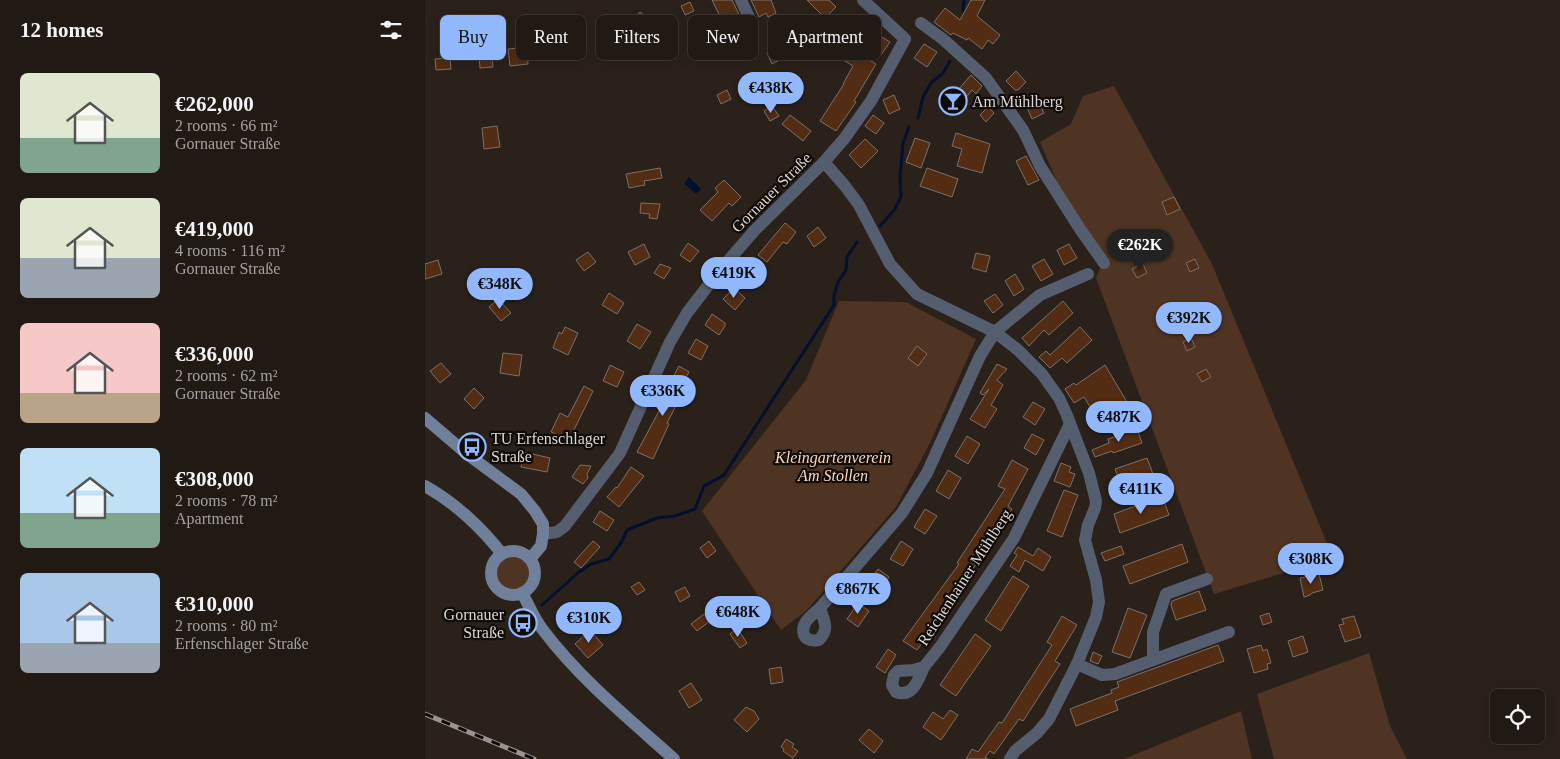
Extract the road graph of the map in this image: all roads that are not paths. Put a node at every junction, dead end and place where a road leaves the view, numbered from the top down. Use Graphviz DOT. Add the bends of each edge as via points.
graph roads {
  1 [pos="741,0"];
  2 [pos="863,0"];
  3 [pos="748,15"];
  4 [pos="921,24"];
  5 [pos="824,162"];
  6 [pos="1104,263"];
  7 [pos="1088,274"];
  8 [pos="995,332"];
  9 [pos="425,418"];
  10 [pos="1070,424"];
  11 [pos="425,486"];
  12 [pos="543,534"];
  13 [pos="502,554"];
  14 [pos="530,559"];
  15 [pos="1207,579"];
  16 [pos="522,593"];
  17 [pos="820,608"];
  18 [pos="1229,632"];
  19 [pos="1153,659"];
  20 [pos="1077,664"];
  21 [pos="924,667"];
  22 [pos="674,759"];
  23 [pos="1010,759"];
  1 -- 3 [label="street"];
  2 -- 5 [label="street, Gornauer Straße" via="905,39 871,101"];
  4 -- 6 [label="street" via="986,78 1023,130 1041,166"];
  5 -- 8 [label="street" via="859,205 890,264 917,294"];
  5 -- 12 [label="street, Gornauer Straße" via="755,230 710,282 673,337 620,453 565,526 557,532"];
  7 -- 8 [label="street" via="1040,295"];
  8 -- 10 [label="street" via="1042,374 1059,398"];
  8 -- 17 [label="street" via="980,356 927,473 902,513"];
  9 -- 12 [label="main road" via="521,494 543,524"];
  10 -- 20 [label="street" via="1096,500 1085,540 1099,602"];
  10 -- 21 [label="street, Reichenhainer Mühlberg" via="1014,538"];
  11 -- 13 [label="main road" via="489,537"];
  12 -- 14 [label="main road" via="541,546"];
  13 -- 14 [label="main road" via="516,551"];
  13 -- 16 [label="main road" via="491,569 493,584 509,595"];
  14 -- 16 [label="main road" via="535,569 534,580"];
  15 -- 19 [label="street" via="1166,594 1153,632"];
  16 -- 22 [label="main road" via="541,629 572,664"];
  18 -- 19 [label="street"];
  19 -- 20 [label="street" via="1115,674 1102,675"];
  20 -- 23 [label="street" via="1049,719"];
}
